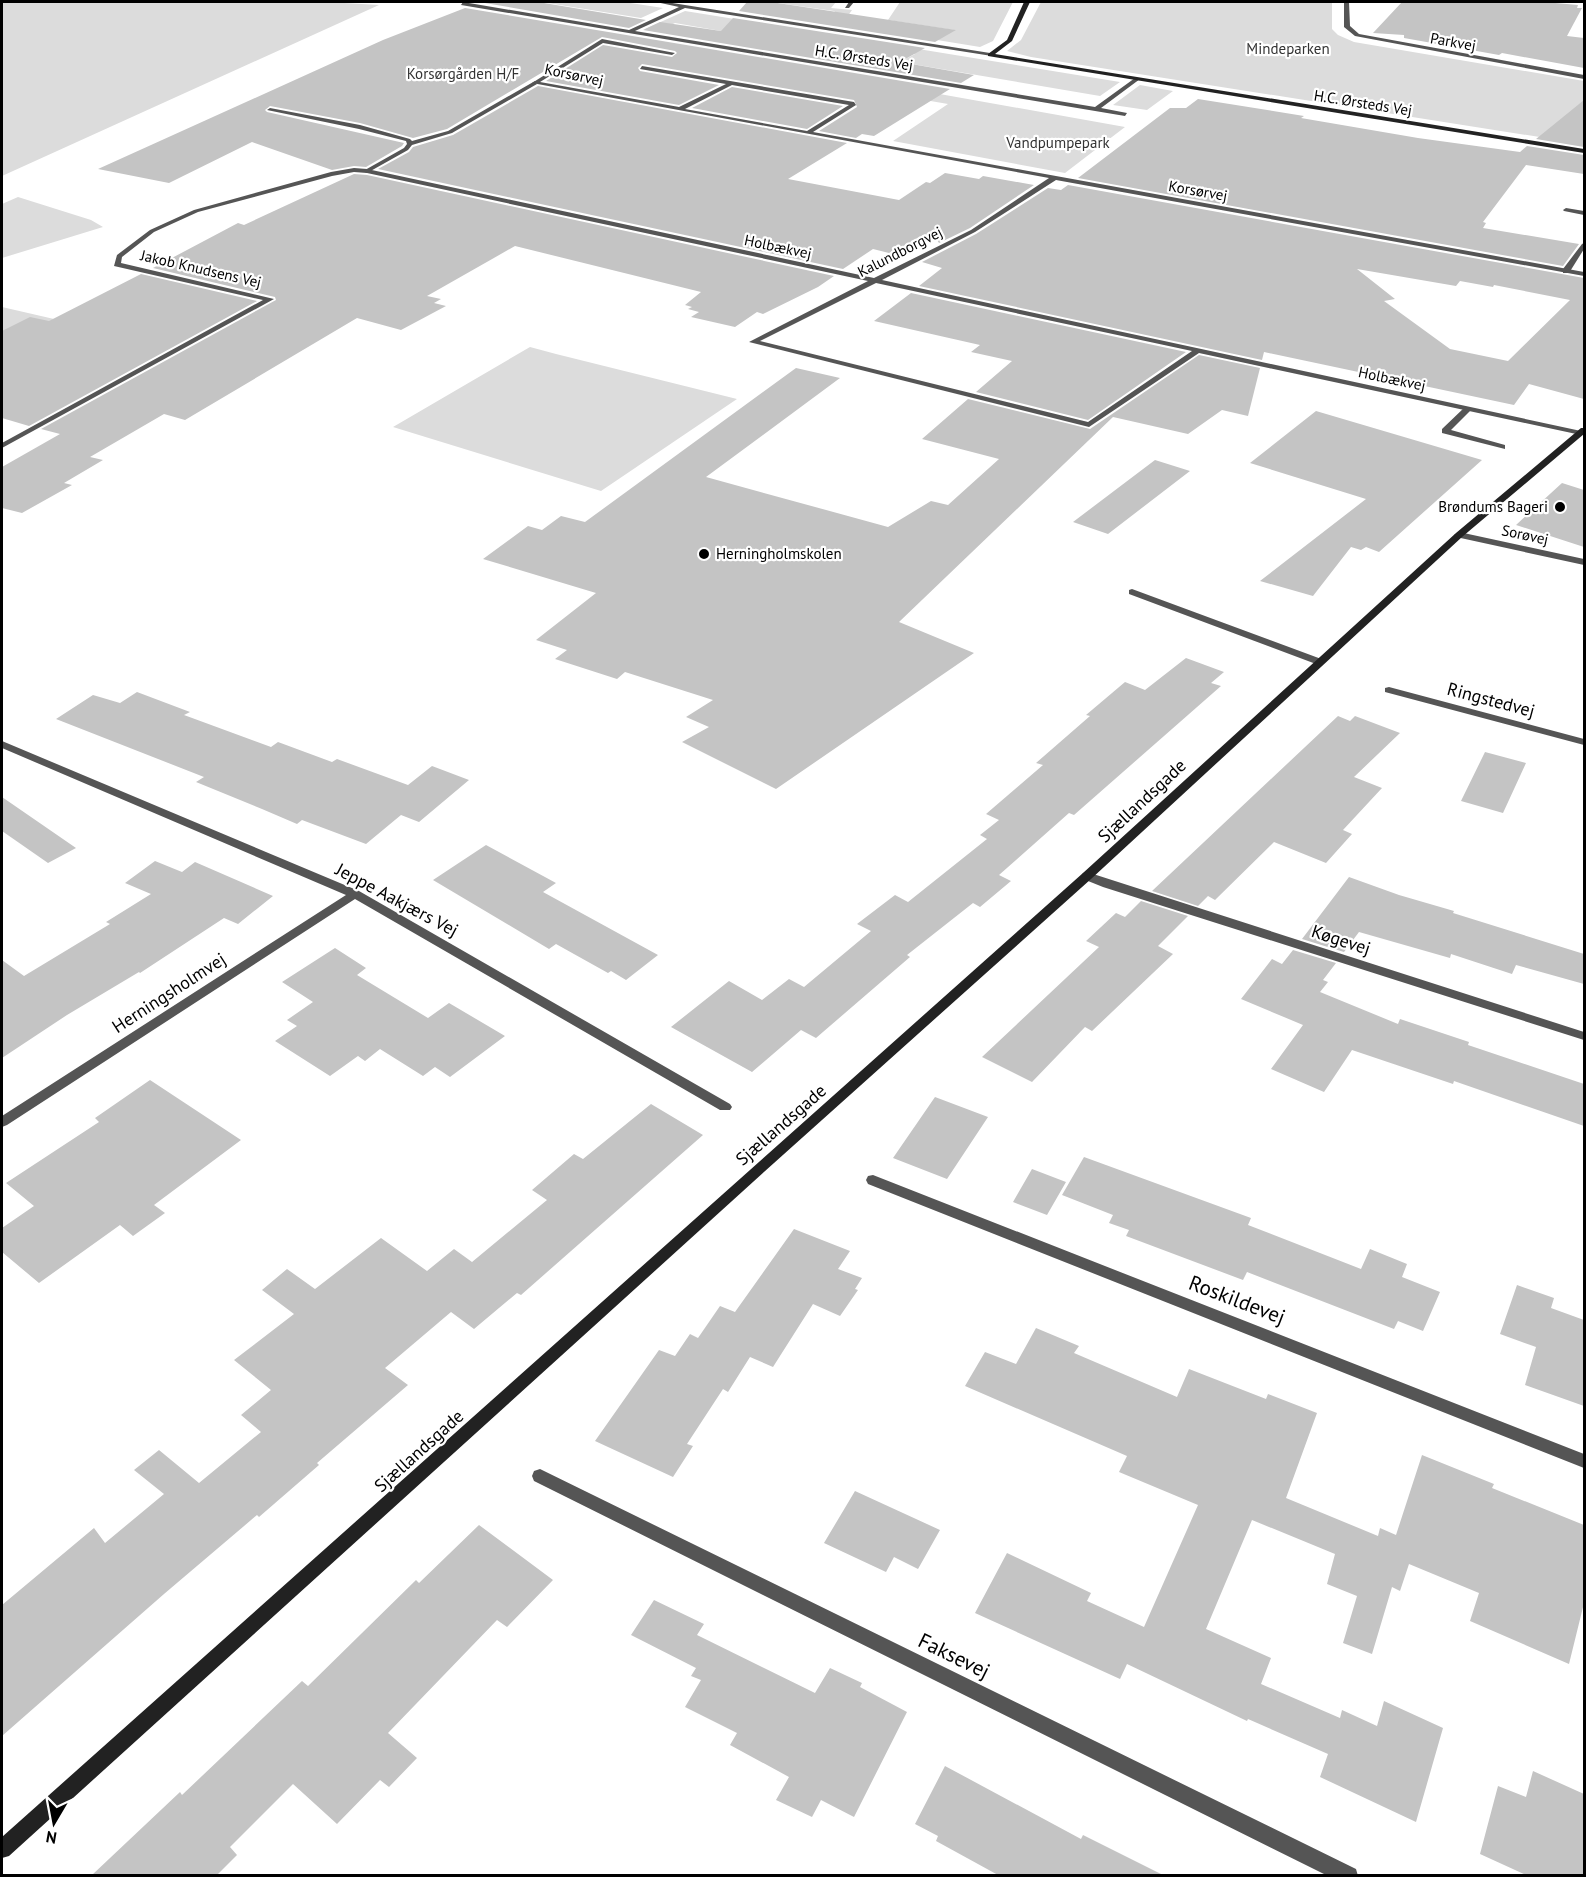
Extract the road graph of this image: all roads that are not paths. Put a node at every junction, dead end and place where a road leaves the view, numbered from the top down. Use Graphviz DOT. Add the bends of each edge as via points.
graph roads {
  1 [pos="659,2"];
  2 [pos="851,2"];
  3 [pos="1027,2"];
  4 [pos="1346,2"];
  5 [pos="463,4"];
  6 [pos="685,6"];
  7 [pos="847,7"];
  8 [pos="629,32"];
  9 [pos="672,53"];
  10 [pos="990,55"];
  11 [pos="642,68"];
  12 [pos="1584,77"];
  13 [pos="1137,79"];
  14 [pos="535,83"];
  15 [pos="732,83"];
  16 [pos="680,109"];
  17 [pos="1096,109"];
  18 [pos="270,110"];
  19 [pos="1125,114"];
  20 [pos="807,133"];
  21 [pos="410,144"];
  22 [pos="1584,151"];
  23 [pos="354,170"];
  24 [pos="367,171"];
  25 [pos="1054,178"];
  26 [pos="1566,210"];
  27 [pos="1584,213"];
  28 [pos="1584,245"];
  29 [pos="1566,271"];
  30 [pos="1584,274"];
  31 [pos="873,281"];
  32 [pos="1197,351"];
  33 [pos="1468,409"];
  34 [pos="1583,432"];
  35 [pos="2,446"];
  36 [pos="1502,447"];
  37 [pos="1459,535"];
  38 [pos="1584,562"];
  39 [pos="1132,592"];
  40 [pos="1320,662"];
  41 [pos="1389,690"];
  42 [pos="1584,742"];
  43 [pos="2,744"];
  44 [pos="1087,876"];
  45 [pos="355,894"];
  46 [pos="1584,1036"];
  47 [pos="725,1107"];
  48 [pos="2,1122"];
  49 [pos="873,1180"];
  50 [pos="1584,1461"];
  51 [pos="540,1476"];
  52 [pos="2,1849"];
  53 [pos="1349,1875"];
  1 -- 6 [label="street, H.C. Ørsteds Vej"];
  2 -- 7 [label="street"];
  3 -- 10 [label="street" via="1009,41"];
  4 -- 12 [label="street, Parkvej" via="1347,27 1357,35"];
  5 -- 8 [label="street, H.C. Ørsteds Vej"];
  6 -- 8 [label="street"];
  6 -- 10 [label="street, H.C. Ørsteds Vej"];
  8 -- 17 [label="street, H.C. Ørsteds Vej"];
  9 -- 14 [label="street, Korsørvej" via="602,41"];
  10 -- 13 [label="street, H.C. Ørsteds Vej"];
  11 -- 15 [label="street"];
  13 -- 17 [label="street"];
  13 -- 22 [label="street, H.C. Ørsteds Vej"];
  14 -- 16 [label="street, Korsørvej"];
  14 -- 21 [label="street" via="450,132"];
  15 -- 16 [label="street"];
  15 -- 20 [label="street" via="854,104"];
  16 -- 20 [label="street, Korsørvej"];
  17 -- 19 [label="street, H.C. Ørsteds Vej"];
  18 -- 21 [label="street" via="360,127 408,140"];
  20 -- 25 [label="street, Korsørvej"];
  21 -- 24 [label="street"];
  23 -- 24 [label="street, Holbækvej"];
  23 -- 35 [label="street, Jakob Knudsens Vej" via="196,211 152,231 119,256 117,264 270,299"];
  24 -- 31 [label="street, Holbækvej"];
  25 -- 29 [label="street, Korsørvej"];
  25 -- 31 [label="street, Kalundborgvej" via="973,231"];
  26 -- 27 [label="street"];
  28 -- 29 [label="street"];
  29 -- 30 [label="street, Korsørvej"];
  31 -- 32 [label="street, Holbækvej"];
  31 -- 32 [label="street, Kalundborgvej" via="753,342 1089,425"];
  32 -- 33 [label="street, Holbækvej"];
  33 -- 34 [label="street, Holbækvej"];
  33 -- 36 [label="street" via="1445,431"];
  34 -- 37 [label="street, Sjællandsgade"];
  37 -- 38 [label="street, Sorøvej"];
  37 -- 40 [label="street, Sjællandsgade"];
  39 -- 40 [label="street"];
  40 -- 44 [label="street, Sjællandsgade"];
  41 -- 42 [label="street, Ringstedvej"];
  43 -- 45 [label="street, Jeppe Aakjærs Vej"];
  44 -- 46 [label="street, Køgevej"];
  44 -- 52 [label="street, Sjællandsgade"];
  45 -- 47 [label="street, Jeppe Aakjærs Vej"];
  45 -- 48 [label="street, Herningsholmvej"];
  49 -- 50 [label="street, Roskildevej"];
  51 -- 53 [label="street, Faksevej"];
}
